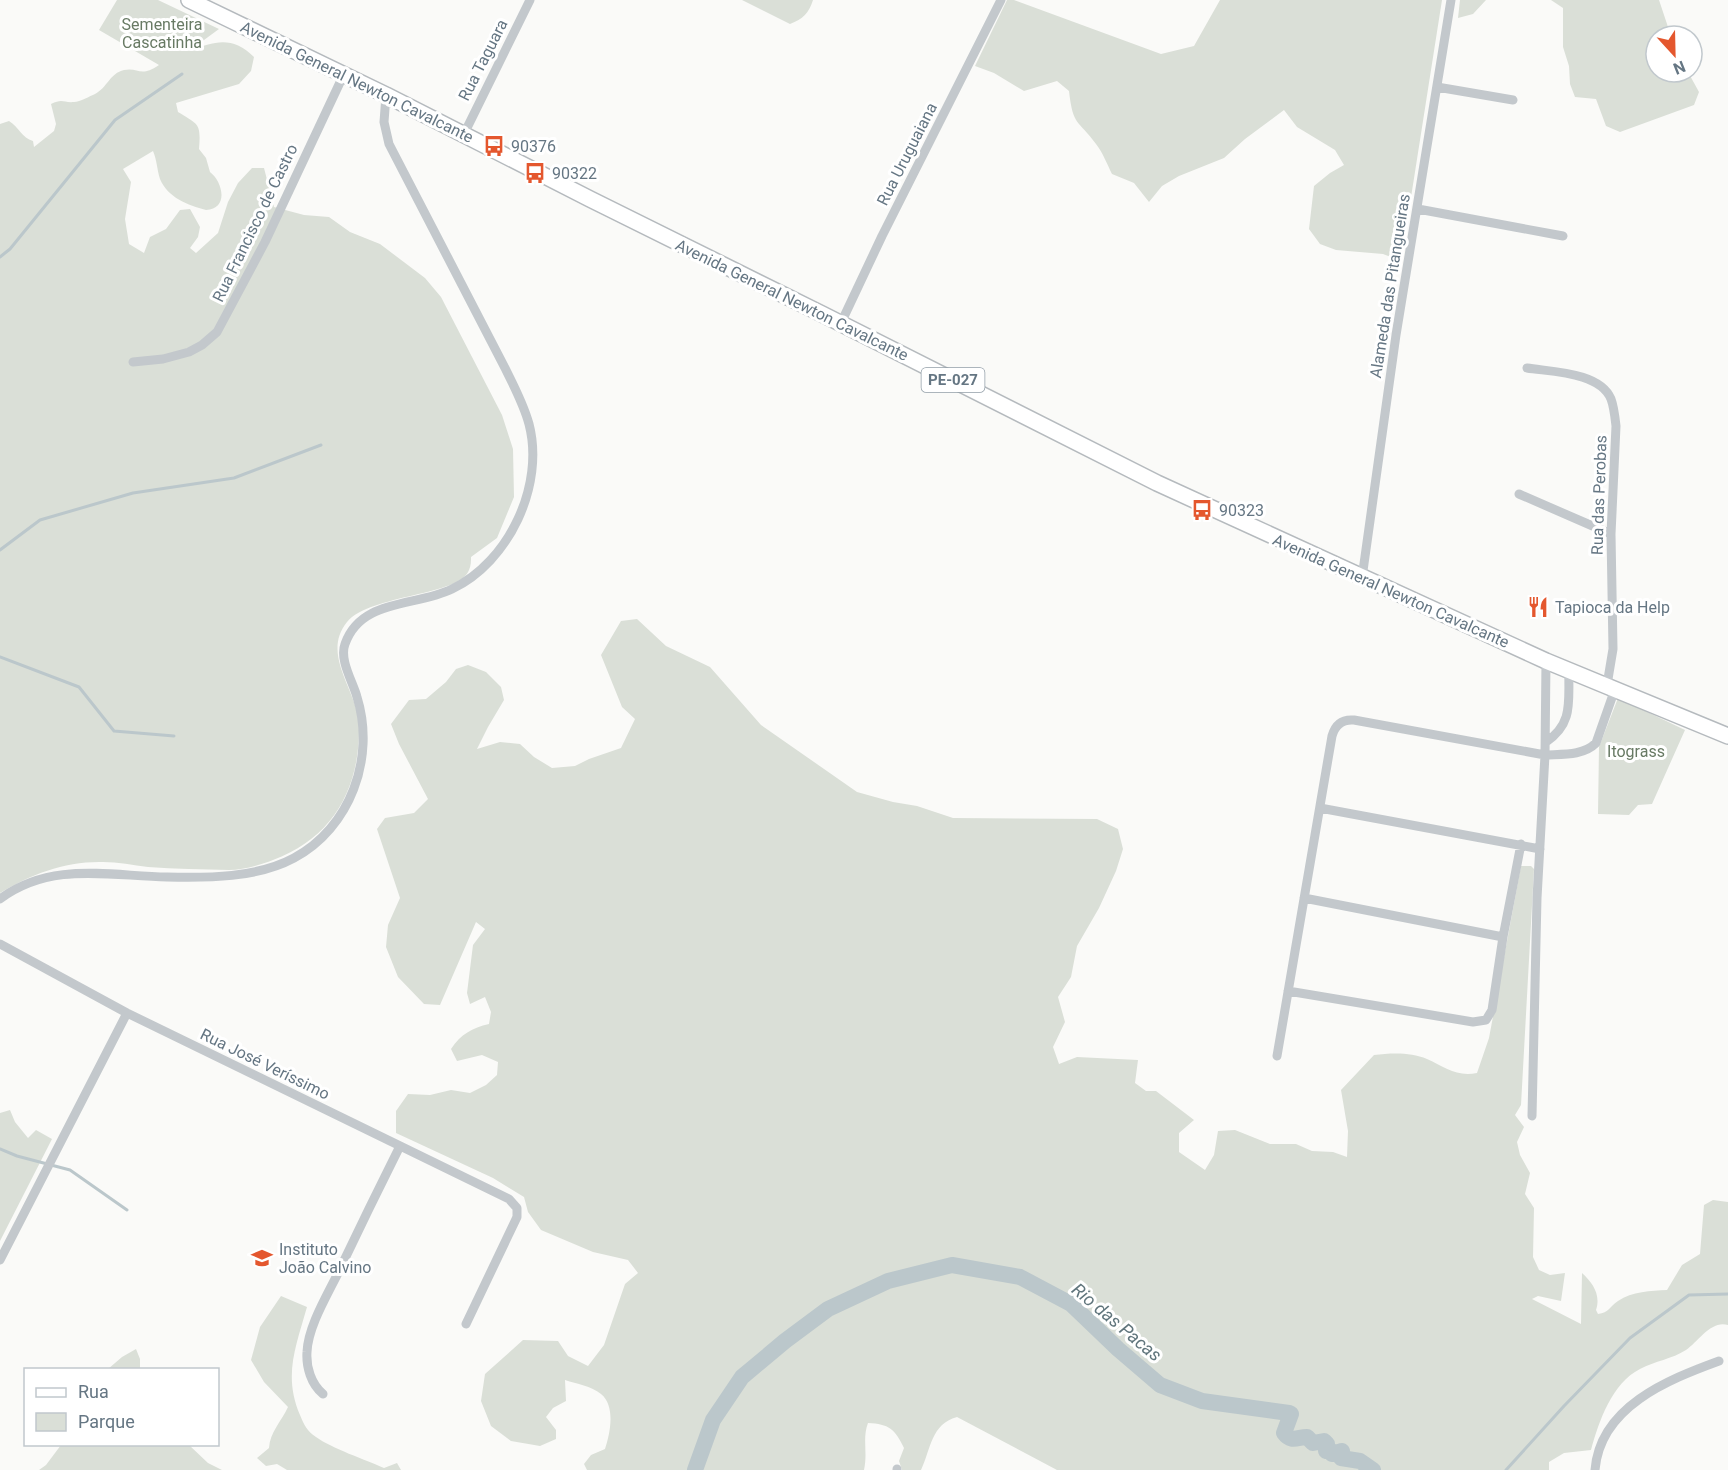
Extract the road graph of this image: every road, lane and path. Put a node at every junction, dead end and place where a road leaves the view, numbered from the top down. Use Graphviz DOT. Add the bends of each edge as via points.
graph roads {
  1 [pos="189,0"];
  2 [pos="530,0"];
  3 [pos="1001,0"];
  4 [pos="1451,0"];
  5 [pos="343,76"];
  6 [pos="1437,87"];
  7 [pos="386,95"];
  8 [pos="1513,100"];
  9 [pos="464,134"];
  10 [pos="1418,209"];
  11 [pos="1563,236"];
  12 [pos="841,323"];
  13 [pos="133,362"];
  14 [pos="1527,368"];
  15 [pos="1519,494"];
  16 [pos="1611,534"];
  17 [pos="1362,578"];
  18 [pos="1546,661"];
  19 [pos="1569,670"];
  20 [pos="1611,687"];
  21 [pos="1728,736"];
  22 [pos="1546,742"];
  23 [pos="1545,755"];
  24 [pos="1320,808"];
  25 [pos="1521,844"];
  26 [pos="1540,849"];
  27 [pos="1519,859"];
  28 [pos="1539,863"];
  29 [pos="1304,898"];
  30 [pos="0,899"];
  31 [pos="1503,937"];
  32 [pos="0,944"];
  33 [pos="1288,991"];
  34 [pos="127,1013"];
  35 [pos="1277,1056"];
  36 [pos="1532,1116"];
  37 [pos="400,1146"];
  38 [pos="0,1259"];
  39 [pos="466,1324"];
  40 [pos="1719,1361"];
  41 [pos="323,1394"];
  42 [pos="1595,1470"];
  1 -- 5 [label="main road, Avenida General Newton Cavalcante / PE-027"];
  2 -- 9 [label="street, Rua Taguara"];
  3 -- 12 [label="street, Rua Uruguaiana"];
  4 -- 6 [label="street, Alameda das Pitangueiras"];
  5 -- 7 [label="main road, Avenida General Newton Cavalcante / PE-027"];
  5 -- 13 [label="street, Rua Francisco de Castro" via="266,242 217,332 189,352"];
  6 -- 8 [label="street"];
  6 -- 10 [label="street, Alameda das Pitangueiras"];
  7 -- 9 [label="main road, Avenida General Newton Cavalcante / PE-027"];
  7 -- 30 [label="street" via="384,122 389,144 505,368 529,425 532,472 518,519 488,562 453,589 381,608 349,634 343,646 345,661 362,715 359,768 346,808 316,844 293,859 254,872 166,877 78,872 39,880"];
  9 -- 12 [label="main road, Avenida General Newton Cavalcante / PE-027"];
  10 -- 11 [label="street"];
  10 -- 17 [label="street, Alameda das Pitangueiras"];
  12 -- 17 [label="main road, Avenida General Newton Cavalcante / PE-027" via="1157,483"];
  14 -- 16 [label="street, Rua das Perobas" via="1598,382 1611,398 1616,426"];
  15 -- 16 [label="street"];
  16 -- 20 [label="street, Rua das Perobas"];
  17 -- 18 [label="main road, Avenida General Newton Cavalcante / PE-027"];
  18 -- 19 [label="main road, Avenida General Newton Cavalcante / PE-027"];
  18 -- 22 [label="street"];
  19 -- 20 [label="main road, Avenida General Newton Cavalcante / PE-027"];
  19 -- 22 [label="street" via="1565,723"];
  20 -- 21 [label="main road, Avenida General Newton Cavalcante / PE-027"];
  20 -- 23 [label="street, Rua das Perobas" via="1600,736 1592,747 1577,753"];
  22 -- 23 [label="street"];
  23 -- 24 [label="street" via="1344,720 1334,732"];
  23 -- 26 [label="street"];
  24 -- 25 [label="street"];
  24 -- 29 [label="street"];
  25 -- 26 [label="street"];
  25 -- 27 [label="street"];
  26 -- 28 [label="street"];
  27 -- 28 [label="street"];
  27 -- 31 [label="street"];
  28 -- 36 [label="street"];
  29 -- 31 [label="street"];
  29 -- 33 [label="street"];
  31 -- 33 [label="street" via="1492,1010 1482,1022"];
  32 -- 34 [label="street, Rua José Veríssimo"];
  33 -- 35 [label="street"];
  34 -- 37 [label="street, Rua José Veríssimo"];
  34 -- 38 [label="street"];
  37 -- 39 [label="street, Rua José Veríssimo" via="503,1195 517,1208 515,1221"];
  37 -- 41 [label="street" via="309,1339 311,1378"];
  40 -- 42 [label="street" via="1631,1404 1603,1438"];
}
